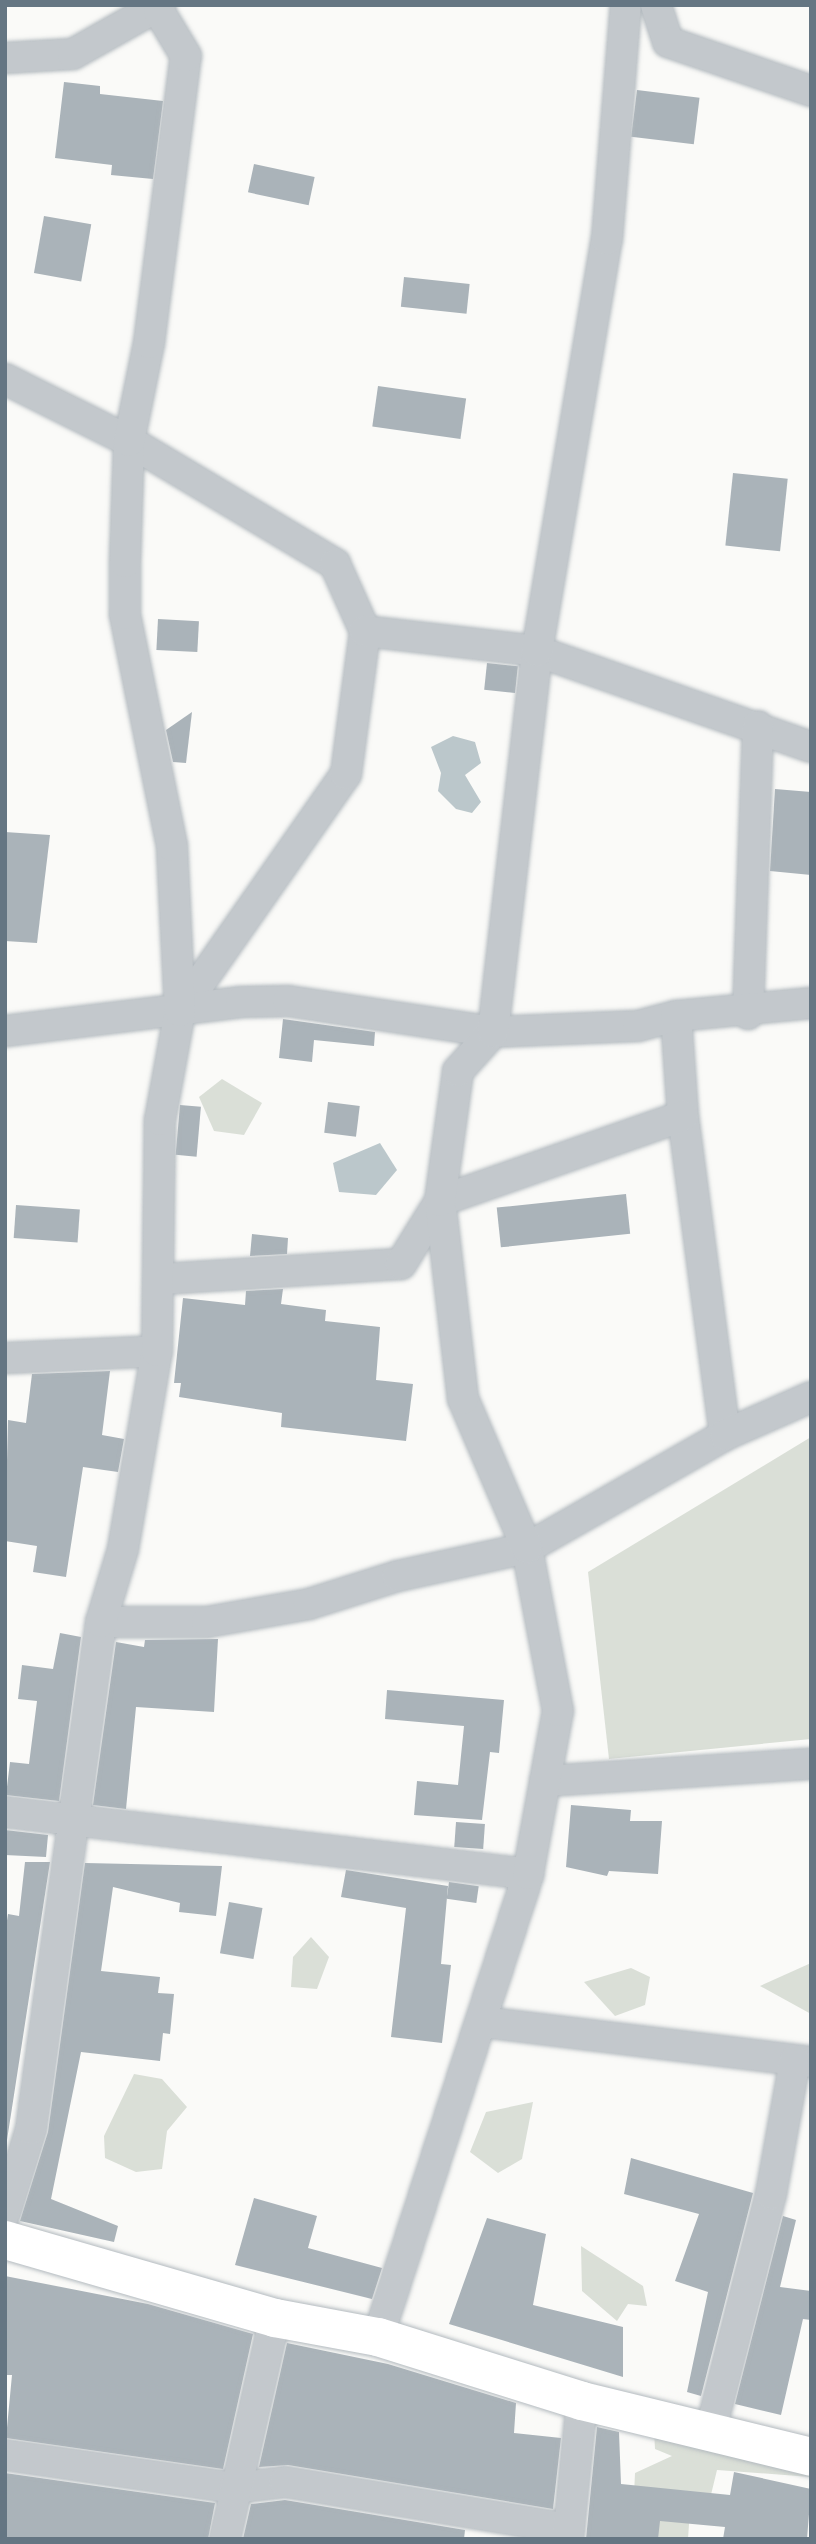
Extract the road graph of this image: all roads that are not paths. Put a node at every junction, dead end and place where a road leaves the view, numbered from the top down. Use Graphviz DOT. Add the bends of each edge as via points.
graph roads {
  1 [pos="626,5"];
  2 [pos="656,5"];
  3 [pos="159,8"];
  4 [pos="5,58"];
  5 [pos="811,91"];
  6 [pos="5,379"];
  7 [pos="129,441"];
  8 [pos="365,631"];
  9 [pos="537,651"];
  10 [pos="758,726"];
  11 [pos="811,747"];
  12 [pos="811,1003"];
  13 [pos="180,1011"];
  14 [pos="748,1013"];
  15 [pos="676,1016"];
  16 [pos="5,1031"];
  17 [pos="493,1032"];
  18 [pos="683,1116"];
  19 [pos="440,1201"];
  20 [pos="162,1279"];
  21 [pos="158,1351"];
  22 [pos="5,1358"];
  23 [pos="811,1396"];
  24 [pos="725,1435"];
  25 [pos="527,1548"];
  26 [pos="101,1622"];
  27 [pos="811,1763"];
  28 [pos="545,1782"];
  29 [pos="5,1812"];
  30 [pos="70,1817"];
  31 [pos="528,1874"];
  32 [pos="482,2022"];
  33 [pos="803,2062"];
  34 [pos="5,2213"];
  35 [pos="5,2240"];
  36 [pos="275,2318"];
  37 [pos="378,2337"];
  38 [pos="582,2401"];
  39 [pos="710,2433"];
  40 [pos="5,2455"];
  41 [pos="811,2457"];
  42 [pos="234,2488"];
  43 [pos="569,2534"];
  44 [pos="225,2539"];
  1 -- 9 [label="street" via="607,239"];
  2 -- 5 [label="street" via="668,42"];
  3 -- 4 [label="street" via="73,54"];
  3 -- 7 [label="street" via="186,55 149,343"];
  6 -- 7 [label="street"];
  7 -- 8 [label="street" via="335,564"];
  7 -- 13 [label="street" via="125,614 172,846"];
  8 -- 9 [label="street"];
  8 -- 13 [label="street" via="346,774"];
  9 -- 10 [label="street"];
  9 -- 17 [label="street"];
  10 -- 11 [label="street"];
  10 -- 14 [label="street"];
  12 -- 14 [label="street"];
  13 -- 16 [label="street"];
  13 -- 17 [label="street" via="288,1001"];
  13 -- 20 [label="street" via="160,1120"];
  14 -- 15 [label="street"];
  15 -- 17 [label="street" via="638,1026"];
  15 -- 18 [label="street"];
  17 -- 19 [label="street" via="458,1071"];
  18 -- 19 [label="street"];
  18 -- 24 [label="street"];
  19 -- 20 [label="street" via="401,1264"];
  19 -- 25 [label="street" via="463,1399"];
  20 -- 21 [label="street"];
  21 -- 22 [label="street"];
  21 -- 26 [label="street" via="123,1549"];
  23 -- 24 [label="street"];
  24 -- 25 [label="street"];
  25 -- 26 [label="street" via="398,1576 309,1604 207,1622"];
  25 -- 28 [label="street" via="558,1711"];
  26 -- 30 [label="street"];
  27 -- 28 [label="street"];
  28 -- 31 [label="street"];
  29 -- 30 [label="street"];
  30 -- 31 [label="street"];
  30 -- 34 [label="street" via="32,2129"];
  31 -- 32 [label="street"];
  32 -- 33 [label="street"];
  32 -- 37 [label="street"];
  33 -- 39 [label="street"];
  35 -- 36 [label="street"];
  36 -- 37 [label="street"];
  36 -- 42 [label="street"];
  37 -- 38 [label="street"];
  38 -- 39 [label="street"];
  38 -- 43 [label="street"];
  39 -- 41 [label="street"];
  40 -- 42 [label="street"];
  42 -- 43 [label="street" via="285,2482"];
  42 -- 44 [label="street"];
}
